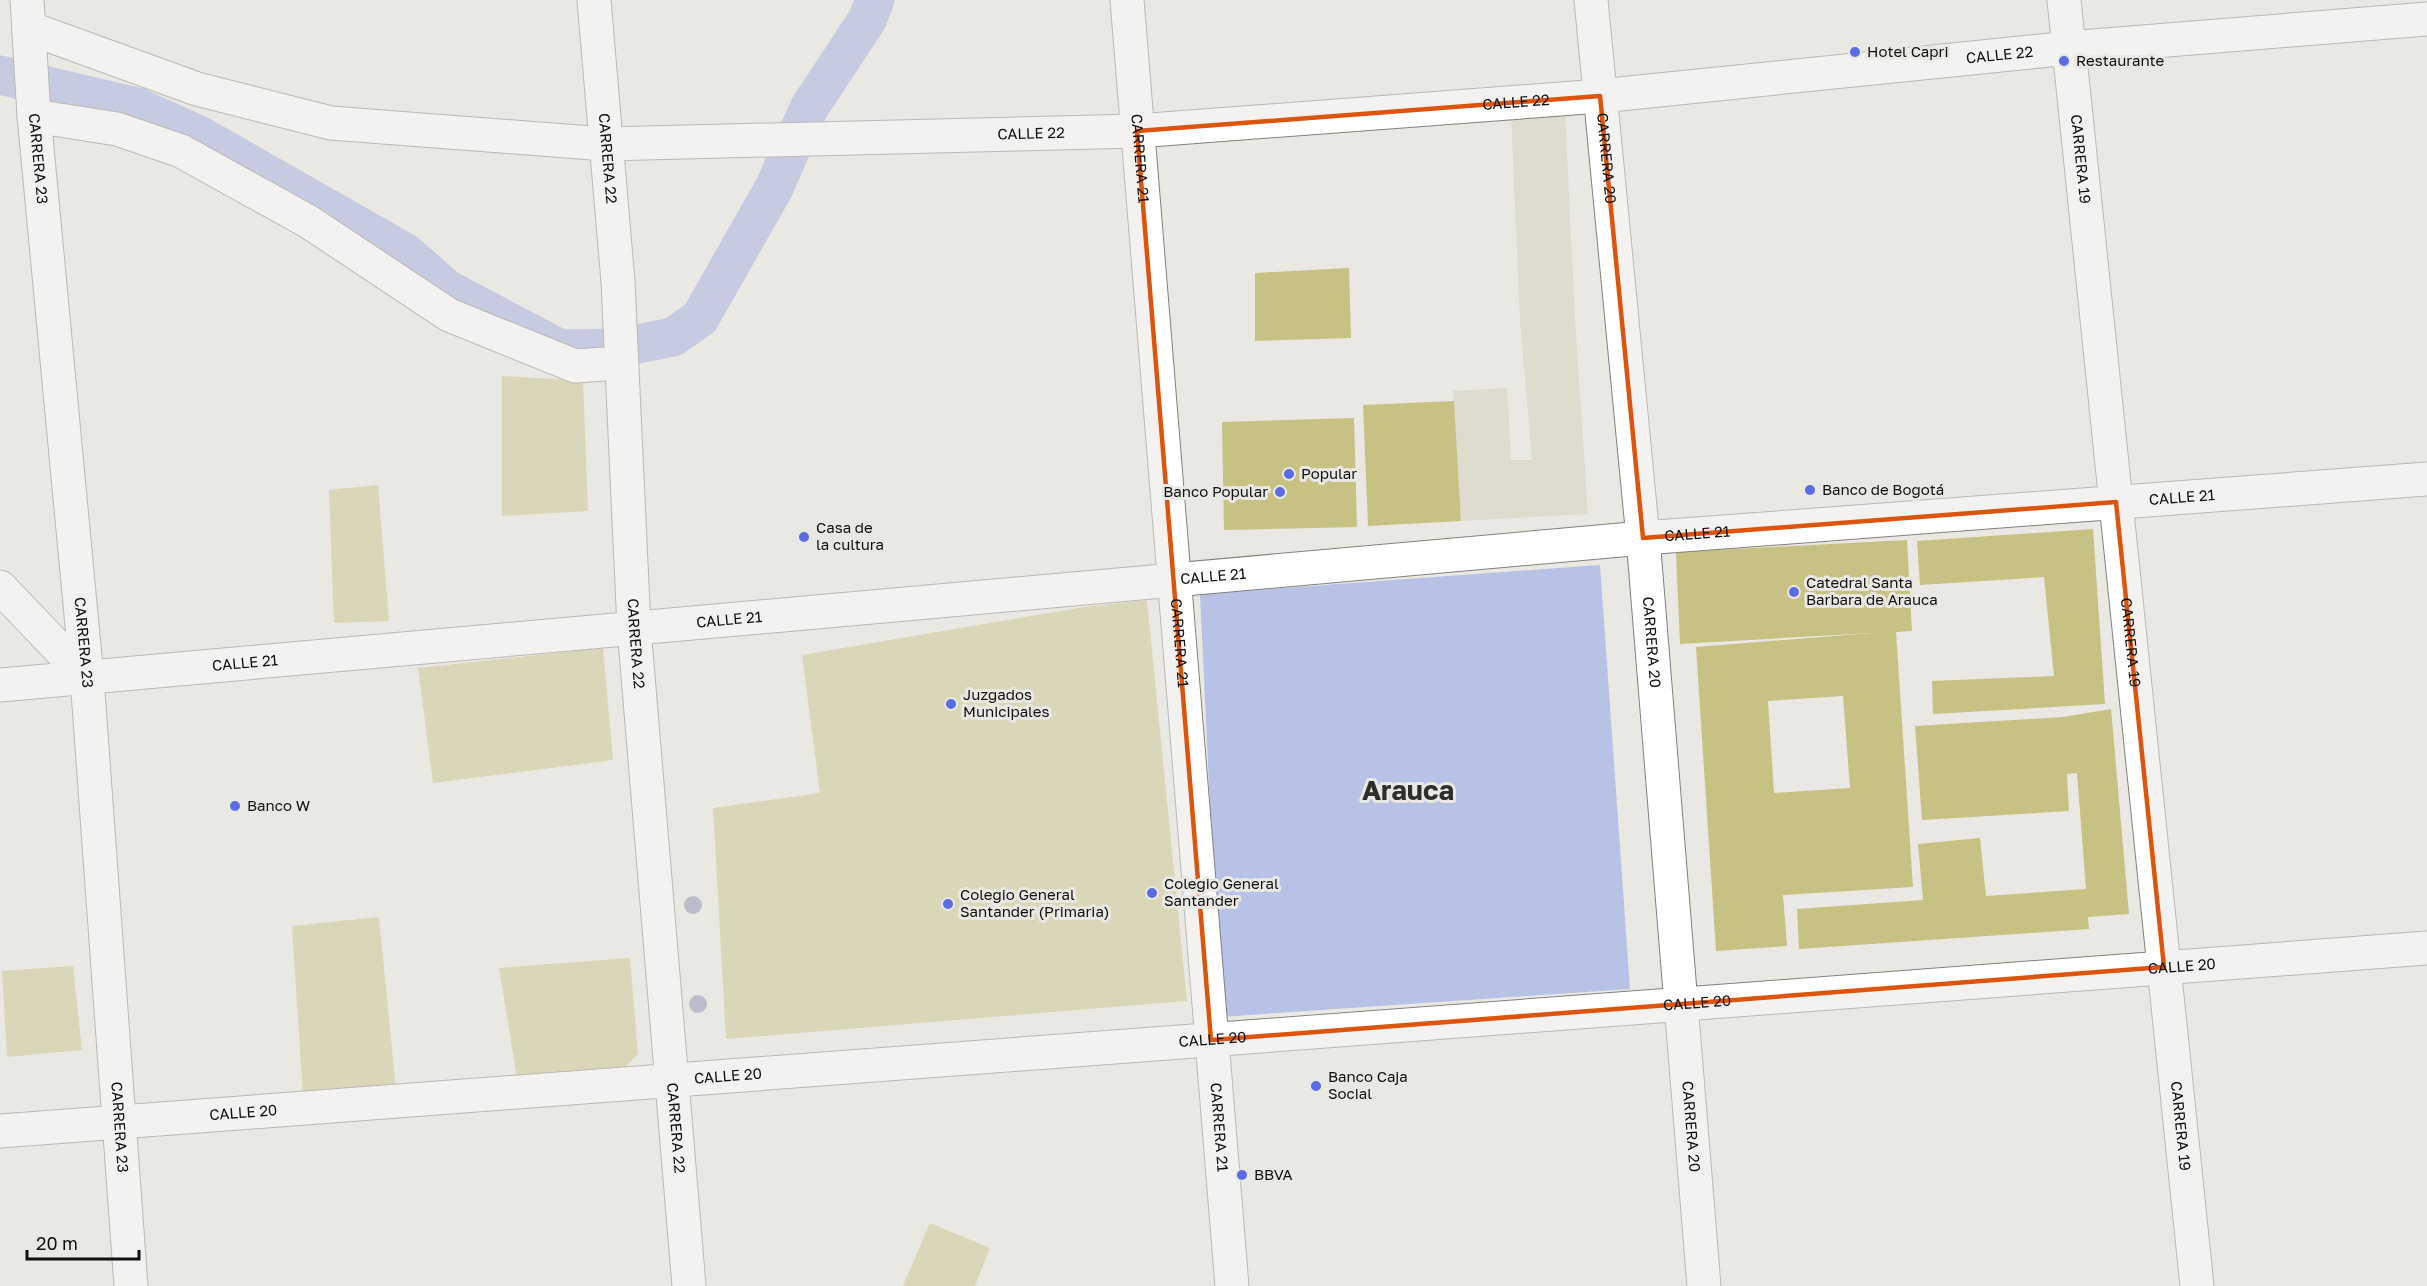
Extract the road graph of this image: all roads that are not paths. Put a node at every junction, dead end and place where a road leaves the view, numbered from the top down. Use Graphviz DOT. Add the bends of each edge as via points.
graph roads {
  1 [pos="594,0"];
  2 [pos="1127,0"];
  3 [pos="1591,0"];
  4 [pos="2064,0"];
  5 [pos="2427,19"];
  6 [pos="29,23"];
  7 [pos="2069,48"];
  8 [pos="1599,96"];
  9 [pos="34,105"];
  10 [pos="1137,131"];
  11 [pos="604,144"];
  12 [pos="621,358"];
  13 [pos="2427,479"];
  14 [pos="2116,502"];
  15 [pos="1643,538"];
  16 [pos="1174,580"];
  17 [pos="0,587"];
  18 [pos="634,628"];
  19 [pos="87,678"];
  20 [pos="0,685"];
  21 [pos="2427,948"];
  22 [pos="2164,967"];
  23 [pos="1681,1004"];
  24 [pos="1211,1040"];
  25 [pos="671,1081"];
  26 [pos="119,1122"];
  27 [pos="0,1131"];
  28 [pos="131,1286"];
  29 [pos="689,1286"];
  30 [pos="1232,1286"];
  31 [pos="1704,1286"];
  32 [pos="2197,1286"];
  1 -- 11 [label="street, CARRERA 22"];
  2 -- 10 [label="street, CARRERA 21"];
  3 -- 8 [label="street, CARRERA 20"];
  4 -- 7 [label="street, CARRERA 19"];
  5 -- 7 [label="street, CALLE 22"];
  6 -- 9 [label="street, CARRERA 23"];
  6 -- 11 [label="street, CALLE 22" via="197,89 331,123"];
  7 -- 8 [label="street, CALLE 22"];
  7 -- 14 [label="street, CARRERA 19"];
  8 -- 10 [label="street, CALLE 22"];
  8 -- 15 [label="street, CARRERA 20"];
  9 -- 12 [label="street" via="181,151 309,222 449,315 574,366"];
  9 -- 19 [label="street, CARRERA 23"];
  10 -- 11 [label="street, CALLE 22"];
  10 -- 16 [label="street, CARRERA 21"];
  11 -- 12 [label="street, CARRERA 22" via="618,282"];
  12 -- 18 [label="street, CARRERA 22"];
  13 -- 14 [label="street, CALLE 21"];
  14 -- 15 [label="street, CALLE 21"];
  14 -- 22 [label="street, CARRERA 19"];
  15 -- 16 [label="street, CALLE 21"];
  15 -- 23 [label="street, CARRERA 20"];
  16 -- 18 [label="street, CALLE 21"];
  16 -- 24 [label="street, CARRERA 21"];
  17 -- 19 [label="street"];
  18 -- 19 [label="street, CALLE 21"];
  18 -- 25 [label="street, CARRERA 22"];
  19 -- 20 [label="street, CALLE 21"];
  19 -- 26 [label="street, CARRERA 23"];
  21 -- 22 [label="street, CALLE 20"];
  22 -- 23 [label="street, CALLE 20"];
  22 -- 32 [label="street, CARRERA 19"];
  23 -- 24 [label="street, CALLE 20"];
  23 -- 31 [label="street, CARRERA 20"];
  24 -- 25 [label="street, CALLE 20"];
  24 -- 30 [label="street, CARRERA 21"];
  25 -- 26 [label="street, CALLE 20"];
  25 -- 29 [label="street, CARRERA 22"];
  26 -- 27 [label="street, CALLE 20"];
  26 -- 28 [label="street, CARRERA 23"];
}
